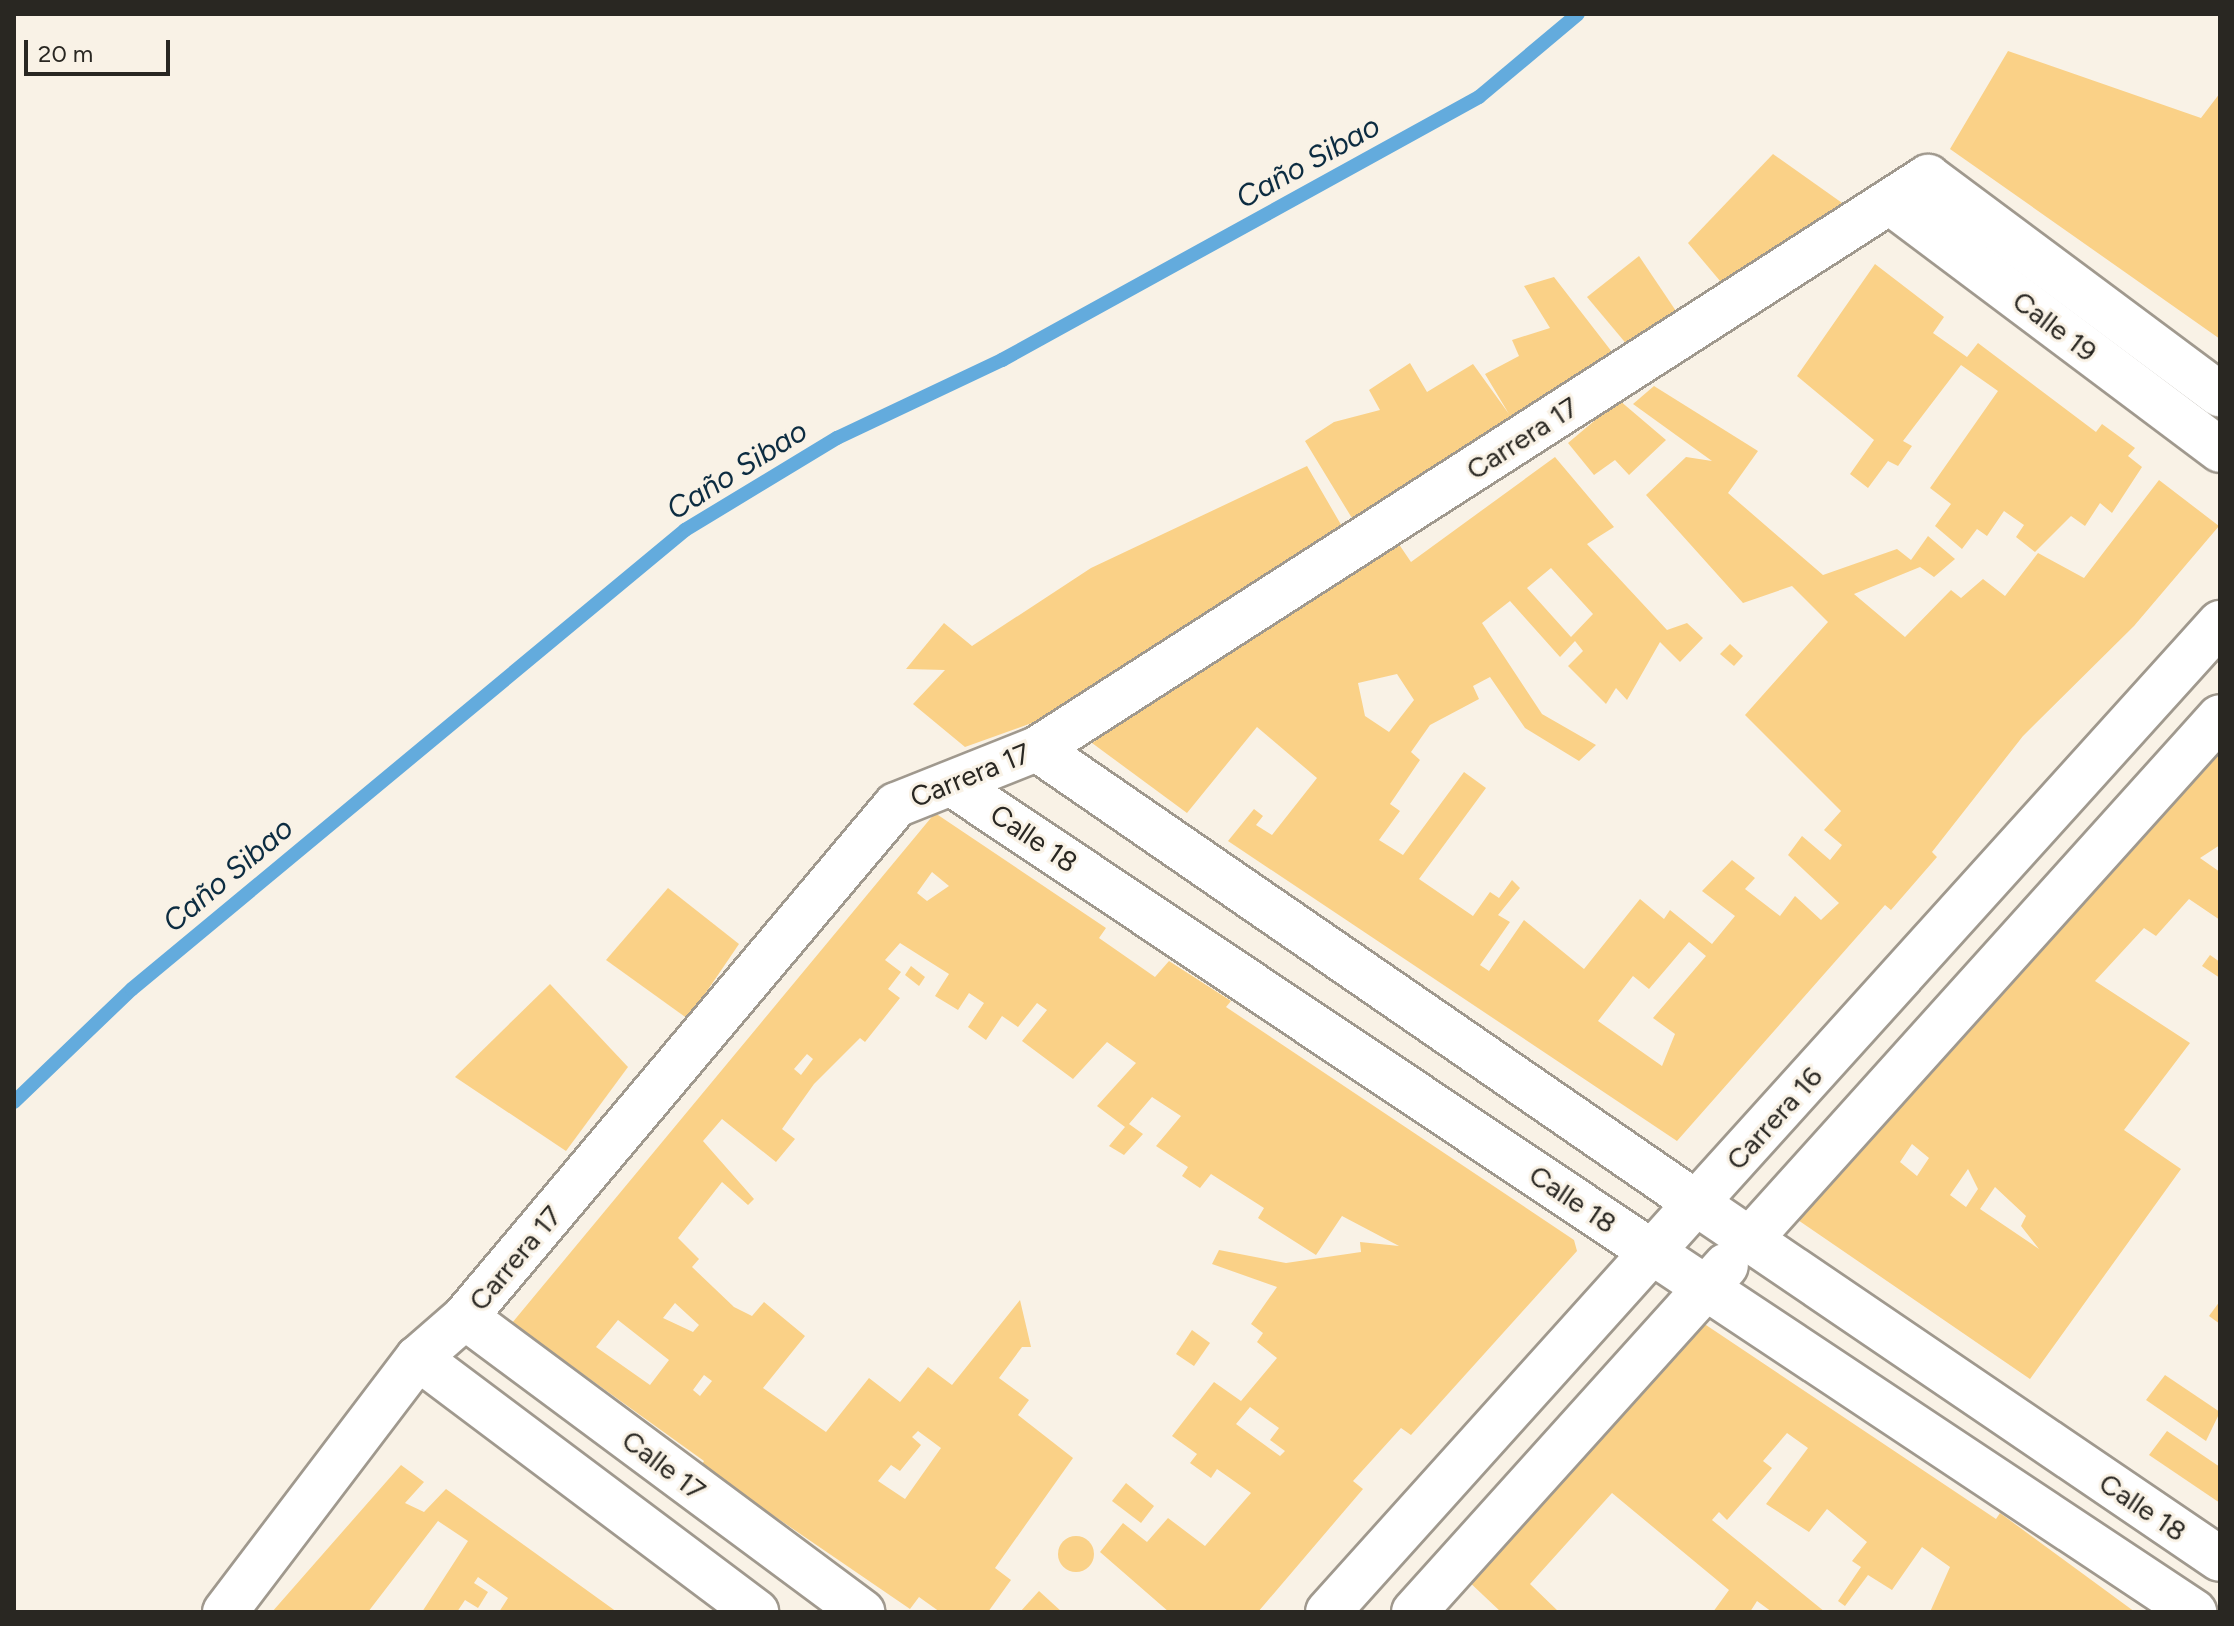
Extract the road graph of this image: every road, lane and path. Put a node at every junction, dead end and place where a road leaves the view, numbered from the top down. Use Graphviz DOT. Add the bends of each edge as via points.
graph roads {
  1 [pos="1928,177"];
  2 [pos="1890,202"];
  3 [pos="2220,395"];
  4 [pos="2220,450"];
  5 [pos="2220,623"];
  6 [pos="2220,717"];
  7 [pos="1037,749"];
  8 [pos="952,784"];
  9 [pos="1696,1203"];
  10 [pos="1750,1239"];
  11 [pos="1652,1252"];
  12 [pos="1707,1287"];
  13 [pos="465,1317"];
  14 [pos="418,1358"];
  15 [pos="2220,1559"];
  16 [pos="225,1612"];
  17 [pos="756,1612"];
  18 [pos="862,1612"];
  19 [pos="1328,1612"];
  20 [pos="1414,1612"];
  21 [pos="2194,1612"];
  1 -- 2 [label="street, Carrera 17"];
  1 -- 3 [label="street, Calle 19"];
  2 -- 4 [label="street, Calle 19"];
  2 -- 7 [label="street, Carrera 17"];
  5 -- 9 [label="street, Carrera 16"];
  6 -- 10 [label="street"];
  7 -- 8 [label="street, Carrera 17"];
  7 -- 9 [label="street, Calle 18"];
  8 -- 11 [label="street, Calle 18"];
  8 -- 13 [label="street, Carrera 17" via="896,805"];
  9 -- 10 [label="street, Calle 18"];
  9 -- 11 [label="street, Carrera 16"];
  10 -- 12 [label="street"];
  10 -- 15 [label="street, Calle 18"];
  11 -- 12 [label="street, Calle 18"];
  11 -- 19 [label="street, Carrera 16"];
  12 -- 20 [label="street"];
  12 -- 21 [label="street, Calle 18"];
  13 -- 14 [label="street, Carrera 17"];
  13 -- 18 [label="street, Calle 17"];
  14 -- 16 [label="street, Carrera 17"];
  14 -- 17 [label="street"];
}
